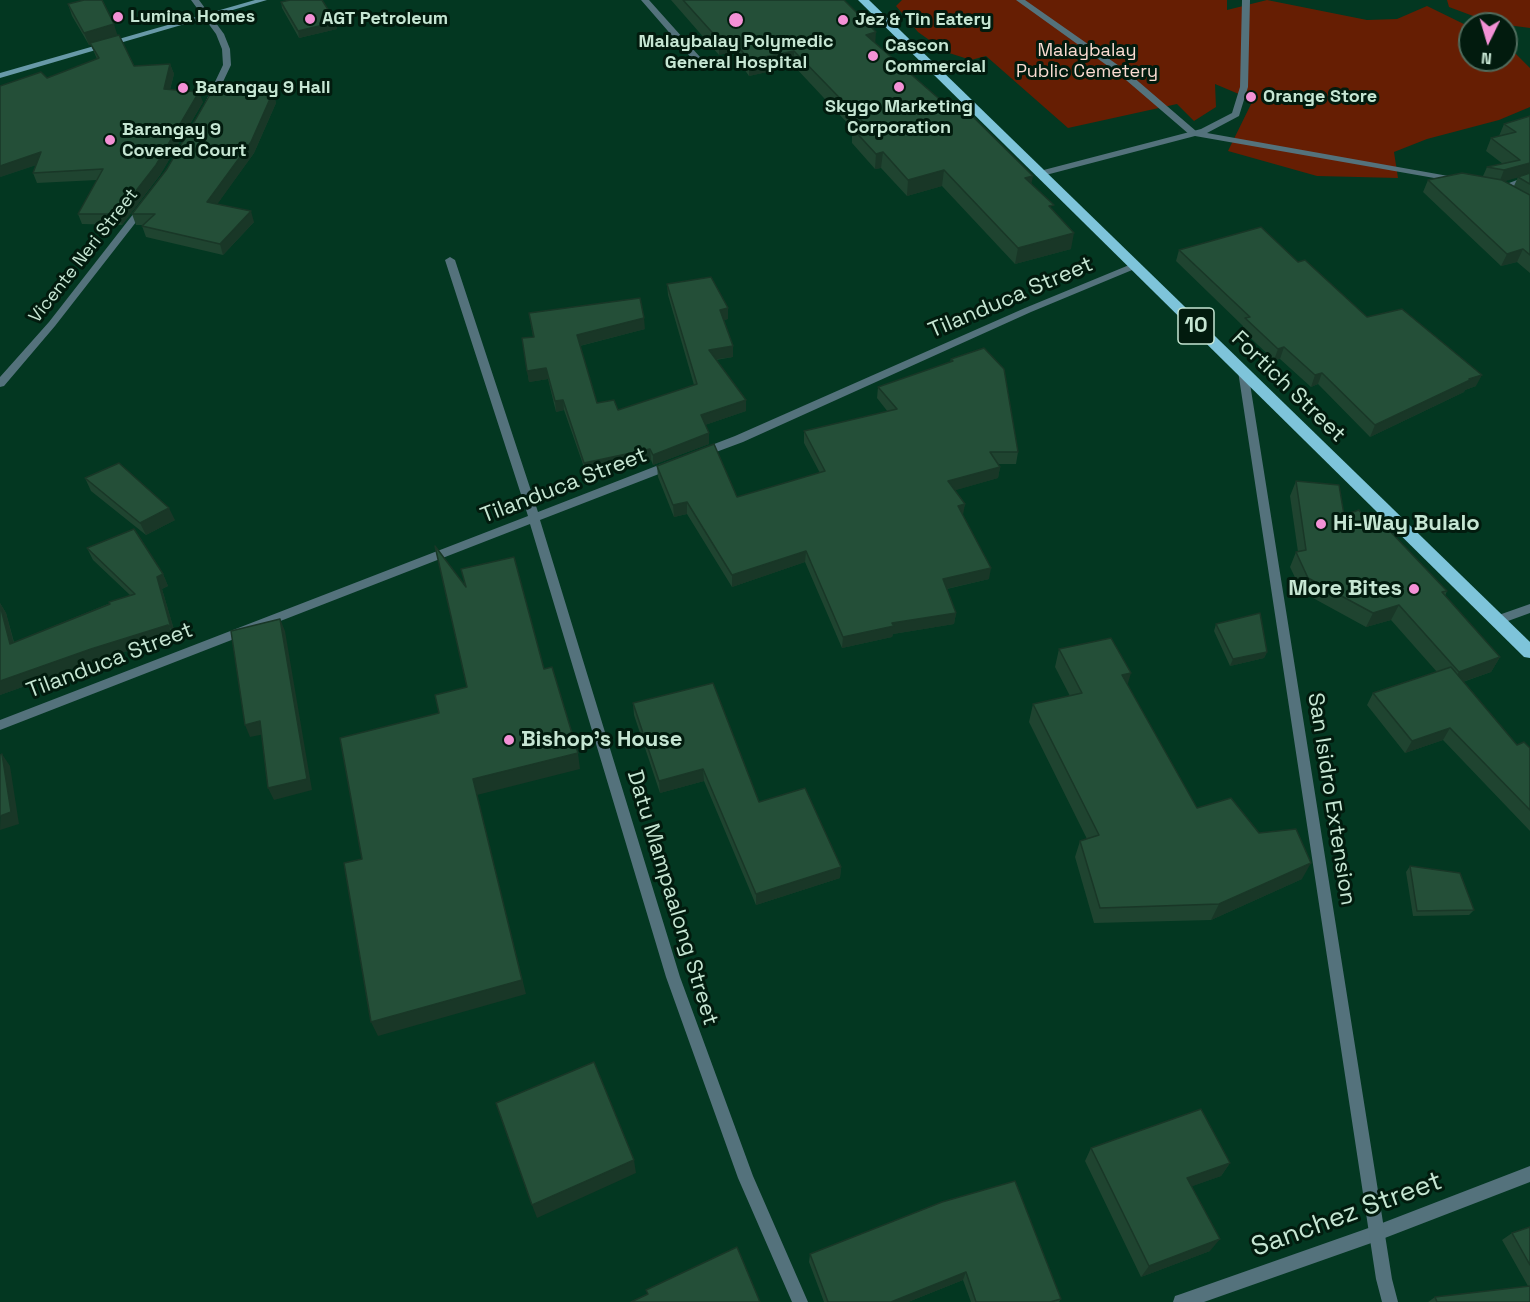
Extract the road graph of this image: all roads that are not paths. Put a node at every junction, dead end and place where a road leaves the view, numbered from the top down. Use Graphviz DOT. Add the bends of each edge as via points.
graph roads {
  1 [pos="195,0"];
  2 [pos="263,0"];
  3 [pos="645,0"];
  4 [pos="863,0"];
  5 [pos="1020,0"];
  6 [pos="1246,0"];
  7 [pos="205,15"];
  8 [pos="697,59"];
  9 [pos="0,75"];
  10 [pos="204,111"];
  11 [pos="1193,133"];
  12 [pos="1039,174"];
  13 [pos="1530,178"];
  14 [pos="1465,182"];
  15 [pos="1489,186"];
  16 [pos="1500,188"];
  17 [pos="1510,194"];
  18 [pos="152,195"];
  19 [pos="450,260"];
  20 [pos="1134,266"];
  21 [pos="1243,371"];
  22 [pos="0,384"];
  23 [pos="534,518"];
  24 [pos="1530,608"];
  25 [pos="1497,620"];
  26 [pos="1530,652"];
  27 [pos="0,725"];
  28 [pos="1530,1174"];
  29 [pos="1377,1233"];
  30 [pos="800,1302"];
  31 [pos="1181,1302"];
  32 [pos="1390,1302"];
  1 -- 7 [label="street"];
  2 -- 7 [label="main road"];
  3 -- 8 [label="street"];
  4 -- 12 [label="highway, Fortich Street / 10"];
  5 -- 11 [label="street" via="1122,72"];
  6 -- 11 [label="street" via="1244,87 1236,114"];
  7 -- 9 [label="main road"];
  7 -- 10 [label="street" via="220,34 227,65"];
  11 -- 12 [label="street"];
  11 -- 14 [label="street"];
  12 -- 20 [label="highway, Fortich Street / 10"];
  13 -- 16 [label="street"];
  15 -- 16 [label="street"];
  16 -- 17 [label="street"];
  18 -- 22 [label="street, Vicente Neri Street"];
  19 -- 23 [label="street, Datu Mampaalong Street"];
  20 -- 21 [label="highway, Fortich Street / 10"];
  20 -- 23 [label="street, Tilanduca Street" via="739,439"];
  21 -- 25 [label="highway, Fortich Street / 10"];
  21 -- 29 [label="street, San Isidro Extension"];
  23 -- 27 [label="street, Tilanduca Street"];
  23 -- 30 [label="street, Datu Mampaalong Street" via="673,977 746,1178"];
  24 -- 25 [label="street"];
  25 -- 26 [label="highway, Fortich Street / 10"];
  28 -- 29 [label="street, Sanchez Street"];
  29 -- 31 [label="street, Sanchez Street"];
  29 -- 32 [label="street, San Isidro Extension"];
}
